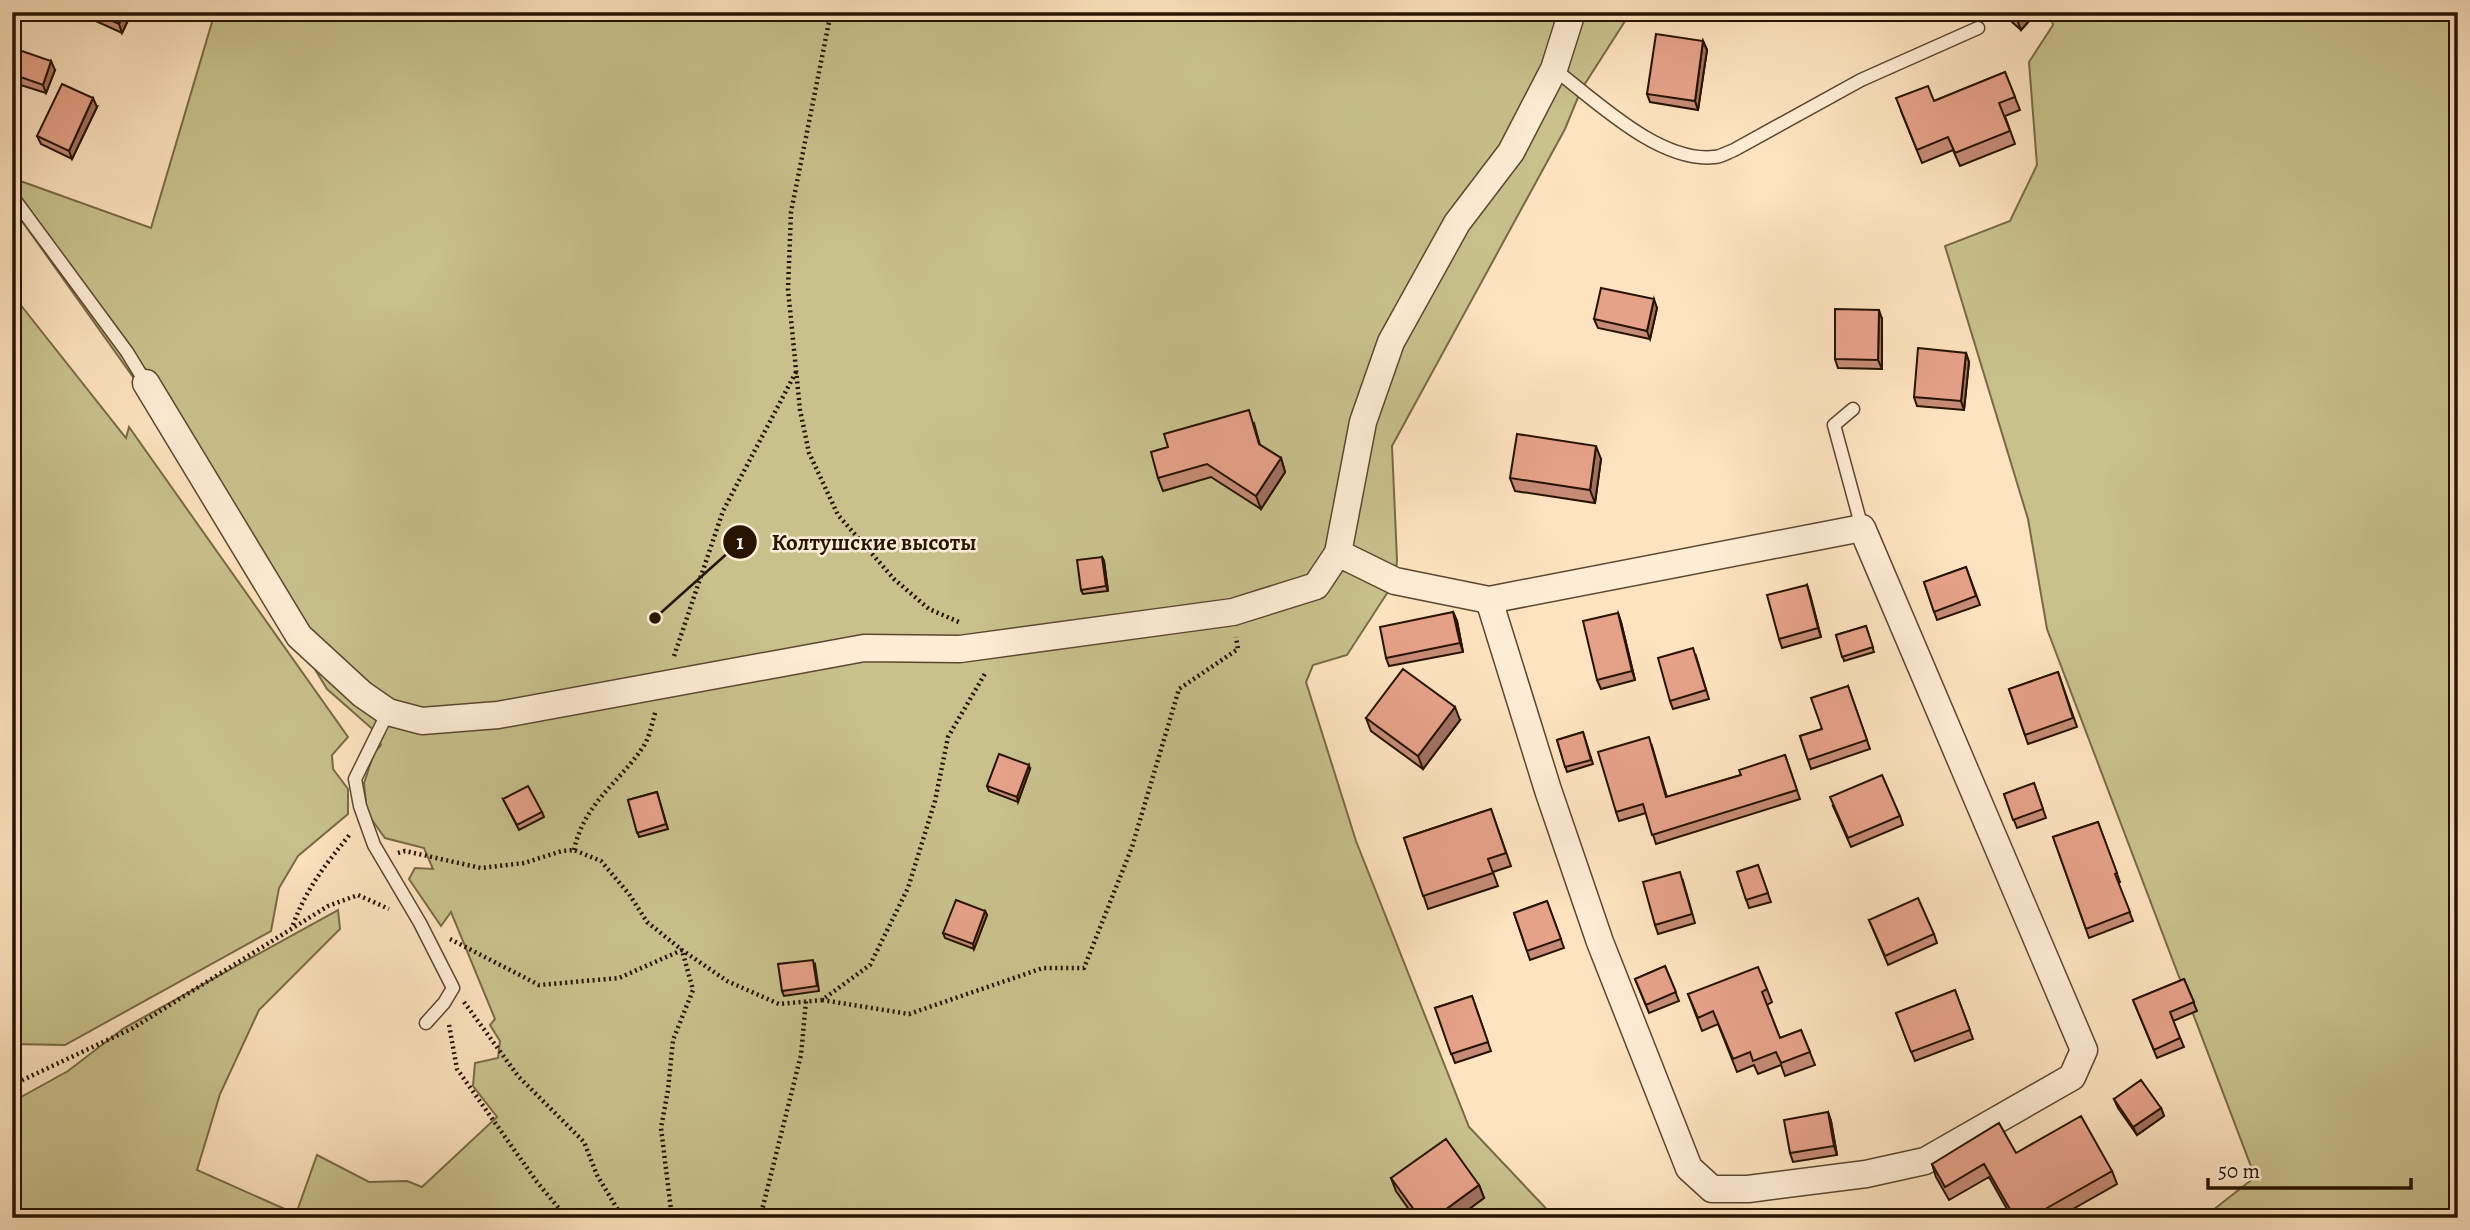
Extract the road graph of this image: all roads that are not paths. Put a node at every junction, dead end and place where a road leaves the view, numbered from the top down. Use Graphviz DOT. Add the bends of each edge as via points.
graph roads {
  1 [pos="17,12"];
  2 [pos="1572,12"];
  3 [pos="1978,28"];
  4 [pos="12,29"];
  5 [pos="1554,69"];
  6 [pos="12,197"];
  7 [pos="146,383"];
  8 [pos="1853,409"];
  9 [pos="1862,528"];
  10 [pos="1338,553"];
  11 [pos="1489,600"];
  12 [pos="388,712"];
  13 [pos="426,1023"];
  1 -- 4 [label="lane"];
  2 -- 5 [label="street"];
  3 -- 5 [label="lane" via="1861,80 1715,158 1682,155 1650,142"];
  5 -- 10 [label="street" via="1511,152 1457,223 1391,342 1363,422"];
  6 -- 7 [label="lane"];
  7 -- 12 [label="street" via="299,636"];
  8 -- 9 [label="lane" via="1834,425"];
  9 -- 11 [label="street"];
  9 -- 11 [label="street" via="2084,1050 2072,1077 1984,1128 1925,1161 1866,1174 1712,1189 1689,1168 1600,942"];
  10 -- 11 [label="street" via="1395,581"];
  10 -- 12 [label="street" via="1316,586 1233,612 960,649 864,648 498,715 422,721"];
  12 -- 13 [label="lane" via="355,779 374,845 453,988"];
}
